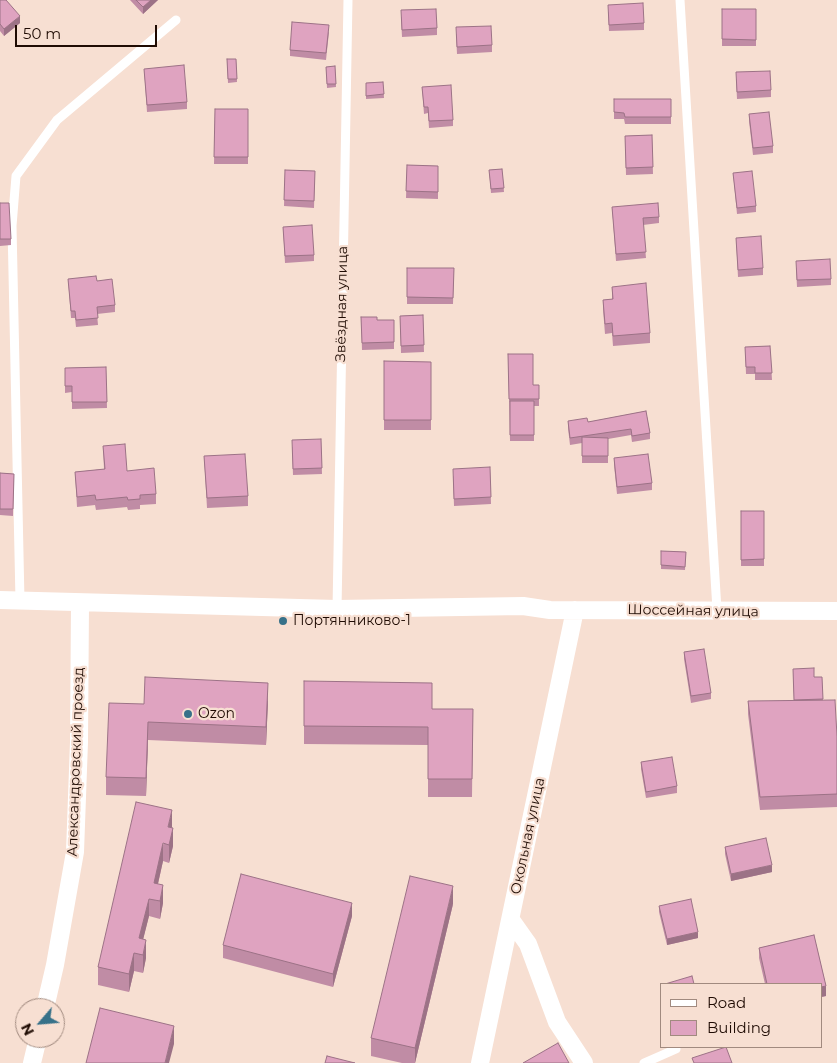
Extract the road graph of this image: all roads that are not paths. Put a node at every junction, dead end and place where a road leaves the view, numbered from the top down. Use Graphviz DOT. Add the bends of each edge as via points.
graph roads {
  1 [pos="348,0"];
  2 [pos="680,0"];
  3 [pos="176,20"];
  4 [pos="0,600"];
  5 [pos="20,601"];
  6 [pos="80,604"];
  7 [pos="337,609"];
  8 [pos="575,610"];
  9 [pos="717,610"];
  10 [pos="837,611"];
  11 [pos="511,920"];
  12 [pos="47,998"];
  13 [pos="36,1048"];
  14 [pos="676,1049"];
  15 [pos="32,1063"];
  16 [pos="480,1063"];
  17 [pos="584,1063"];
  18 [pos="644,1063"];
  1 -- 7 [label="lane, Звёздная улица"];
  2 -- 9 [label="lane"];
  3 -- 5 [label="lane" via="57,120 16,176 12,226"];
  4 -- 5 [label="street, Шоссейная улица"];
  5 -- 6 [label="street, Шоссейная улица"];
  6 -- 7 [label="street, Шоссейная улица"];
  6 -- 12 [label="street, Александровский проезд" via="75,852"];
  7 -- 8 [label="street, Шоссейная улица" via="522,606"];
  8 -- 9 [label="street, Шоссейная улица"];
  8 -- 11 [label="street, Окольная улица"];
  9 -- 10 [label="street, Шоссейная улица"];
  11 -- 16 [label="street, Окольная улица"];
  11 -- 17 [label="street" via="528,944 557,1022"];
  13 -- 15 [label="street"];
  14 -- 18 [label="lane"];
}
